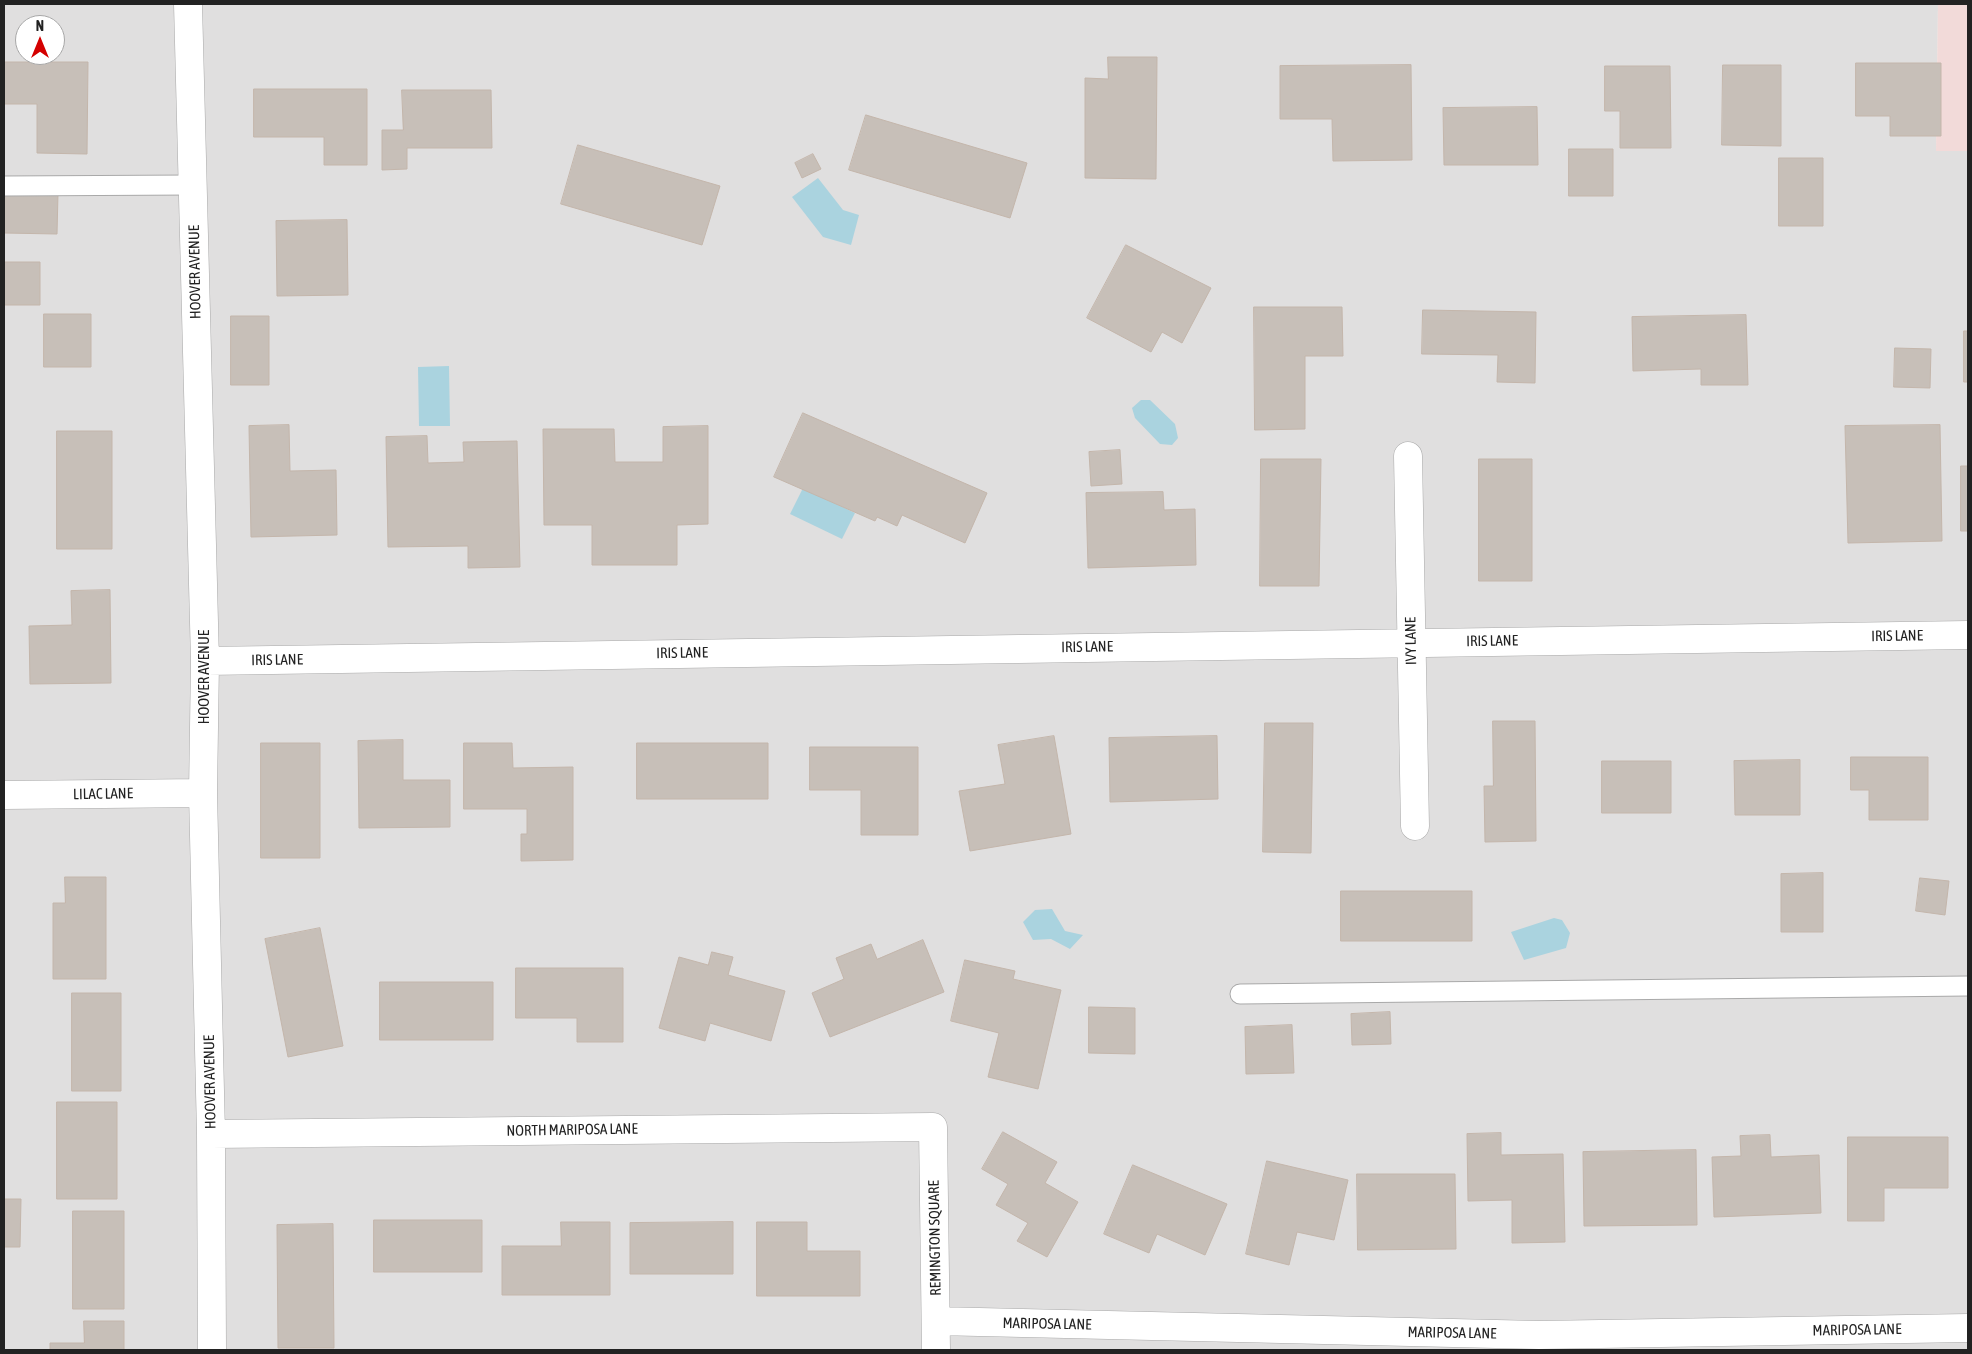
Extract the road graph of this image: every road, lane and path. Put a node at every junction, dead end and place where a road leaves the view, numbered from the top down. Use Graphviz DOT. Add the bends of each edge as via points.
graph roads {
  1 [pos="188,4"];
  2 [pos="193,185"];
  3 [pos="4,186"];
  4 [pos="1408,456"];
  5 [pos="1968,635"];
  6 [pos="1411,642"];
  7 [pos="205,661"];
  8 [pos="203,793"];
  9 [pos="4,795"];
  10 [pos="1415,826"];
  11 [pos="1968,986"];
  12 [pos="1240,994"];
  13 [pos="933,1126"];
  14 [pos="211,1134"];
  15 [pos="936,1321"];
  16 [pos="1968,1328"];
  17 [pos="212,1350"];
  18 [pos="936,1350"];
  1 -- 2 [label="street, HOOVER AVENUE"];
  2 -- 3 [label="lane"];
  2 -- 7 [label="street, HOOVER AVENUE"];
  4 -- 6 [label="street, IVY LANE"];
  5 -- 6 [label="street, IRIS LANE"];
  6 -- 7 [label="street, IRIS LANE"];
  6 -- 10 [label="street, IVY LANE"];
  7 -- 8 [label="street, HOOVER AVENUE"];
  8 -- 9 [label="street, LILAC LANE"];
  8 -- 14 [label="street, HOOVER AVENUE"];
  11 -- 12 [label="lane"];
  13 -- 14 [label="street, NORTH MARIPOSA LANE"];
  13 -- 15 [label="street, REMINGTON SQUARE"];
  14 -- 17 [label="street, HOOVER AVENUE"];
  15 -- 16 [label="street, MARIPOSA LANE" via="1540,1336"];
  15 -- 18 [label="street, REMINGTON SQUARE"];
}
